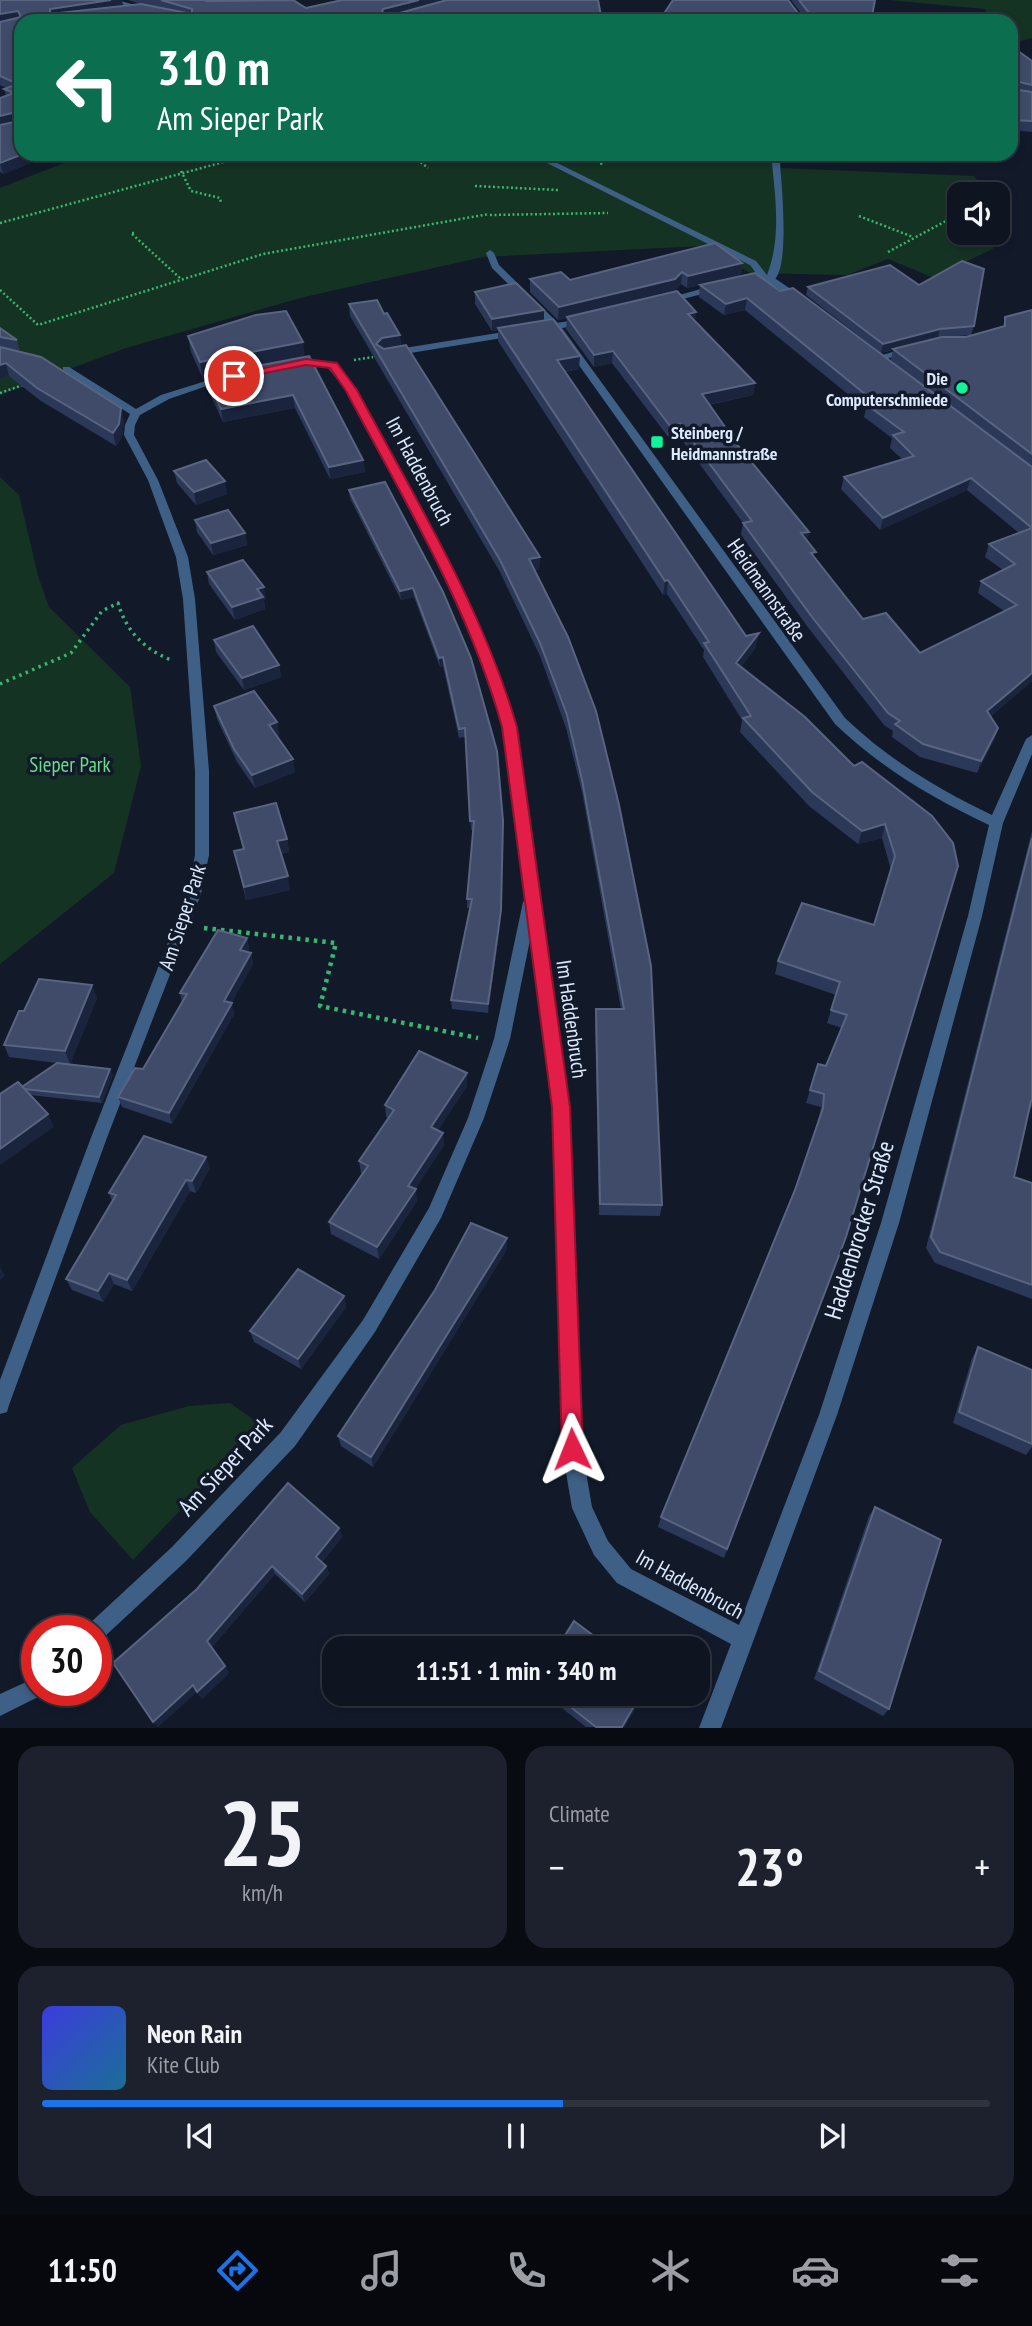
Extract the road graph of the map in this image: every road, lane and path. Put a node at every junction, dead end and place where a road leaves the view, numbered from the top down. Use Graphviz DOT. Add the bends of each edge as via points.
graph roads {
  1 [pos="110,0"];
  2 [pos="140,10"];
  3 [pos="157,11"];
  4 [pos="115,13"];
  5 [pos="222,161"];
  6 [pos="419,161"];
  7 [pos="547,161"];
  8 [pos="775,161"];
  9 [pos="428,168"];
  10 [pos="181,172"];
  11 [pos="475,187"];
  12 [pos="558,190"];
  13 [pos="222,203"];
  14 [pos="614,213"];
  15 [pos="859,216"];
  16 [pos="947,220"];
  17 [pos="0,223"];
  18 [pos="134,233"];
  19 [pos="914,237"];
  20 [pos="888,252"];
  21 [pos="490,253"];
  22 [pos="182,279"];
  23 [pos="770,280"];
  24 [pos="736,282"];
  25 [pos="722,286"];
  26 [pos="0,290"];
  27 [pos="656,303"];
  28 [pos="808,304"];
  29 [pos="593,319"];
  30 [pos="556,326"];
  31 [pos="543,328"];
  32 [pos="530,330"];
  33 [pos="926,346"];
  34 [pos="867,350"];
  35 [pos="384,355"];
  36 [pos="877,358"];
  37 [pos="332,364"];
  38 [pos="283,365"];
  39 [pos="54,366"];
  40 [pos="888,366"];
  41 [pos="66,369"];
  42 [pos="237,375"];
  43 [pos="0,393"];
  44 [pos="136,413"];
  45 [pos="193,666"];
  46 [pos="0,684"];
  47 [pos="1032,739"];
  48 [pos="996,823"];
  49 [pos="532,890"];
  50 [pos="182,926"];
  51 [pos="501,1043"];
  52 [pos="0,1405"];
  53 [pos="112,1616"];
  54 [pos="741,1638"];
  55 [pos="21,1695"];
  56 [pos="0,1705"];
  57 [pos="710,1727"];
  1 -- 2 [label="street"];
  2 -- 3 [label="street"];
  2 -- 4 [label="street"];
  5 -- 10 [label="path"];
  6 -- 9 [label="path"];
  7 -- 23 [label="street" via="753,263"];
  8 -- 23 [label="street" via="777,266"];
  10 -- 13 [label="path" via="191,191 220,198"];
  10 -- 17 [label="path"];
  11 -- 12 [label="path"];
  14 -- 22 [label="path" via="489,215 291,247"];
  15 -- 19 [label="path"];
  16 -- 19 [label="path"];
  18 -- 22 [label="path"];
  19 -- 20 [label="path"];
  21 -- 30 [label="street, Heidmannstraße" via="495,266"];
  22 -- 26 [label="path" via="38,325"];
  23 -- 24 [label="street"];
  23 -- 28 [label="street"];
  25 -- 27 [label="street"];
  29 -- 30 [label="street"];
  30 -- 31 [label="street"];
  30 -- 48 [label="street, Heidmannstraße" via="840,721 897,772 928,792"];
  32 -- 35 [label="street"];
  33 -- 36 [label="street"];
  34 -- 36 [label="street"];
  35 -- 37 [label="path"];
  36 -- 40 [label="street"];
  37 -- 38 [label="street"];
  37 -- 49 [label="street, Im Haddenbruch" via="351,390 457,587 498,688 510,727"];
  39 -- 41 [label="street"];
  41 -- 43 [label="path"];
  41 -- 44 [label="street"];
  42 -- 44 [label="street" via="165,397"];
  44 -- 45 [label="street, Am Sieper Park" via="129,435 153,480 182,557"];
  45 -- 46 [label="path" via="160,656 136,639 122,622 118,603 102,611 71,653"];
  45 -- 50 [label="street, Am Sieper Park" via="204,811 202,855"];
  47 -- 48 [label="street, Haddenbrocker Straße"];
  48 -- 54 [label="street, Haddenbrocker Straße" via="975,916 890,1223 828,1415"];
  49 -- 51 [label="street, Am Sieper Park"];
  49 -- 54 [label="street, Im Haddenbruch" via="561,1107 572,1449 582,1508 601,1548 624,1576"];
  50 -- 51 [label="path" via="336,943 320,1006"];
  50 -- 52 [label="street, Am Sieper Park"];
  51 -- 53 [label="street, Am Sieper Park" via="476,1118 435,1213 369,1325 288,1439"];
  54 -- 57 [label="street, Haddenbrocker Straße"];
  55 -- 56 [label="street"];
}
